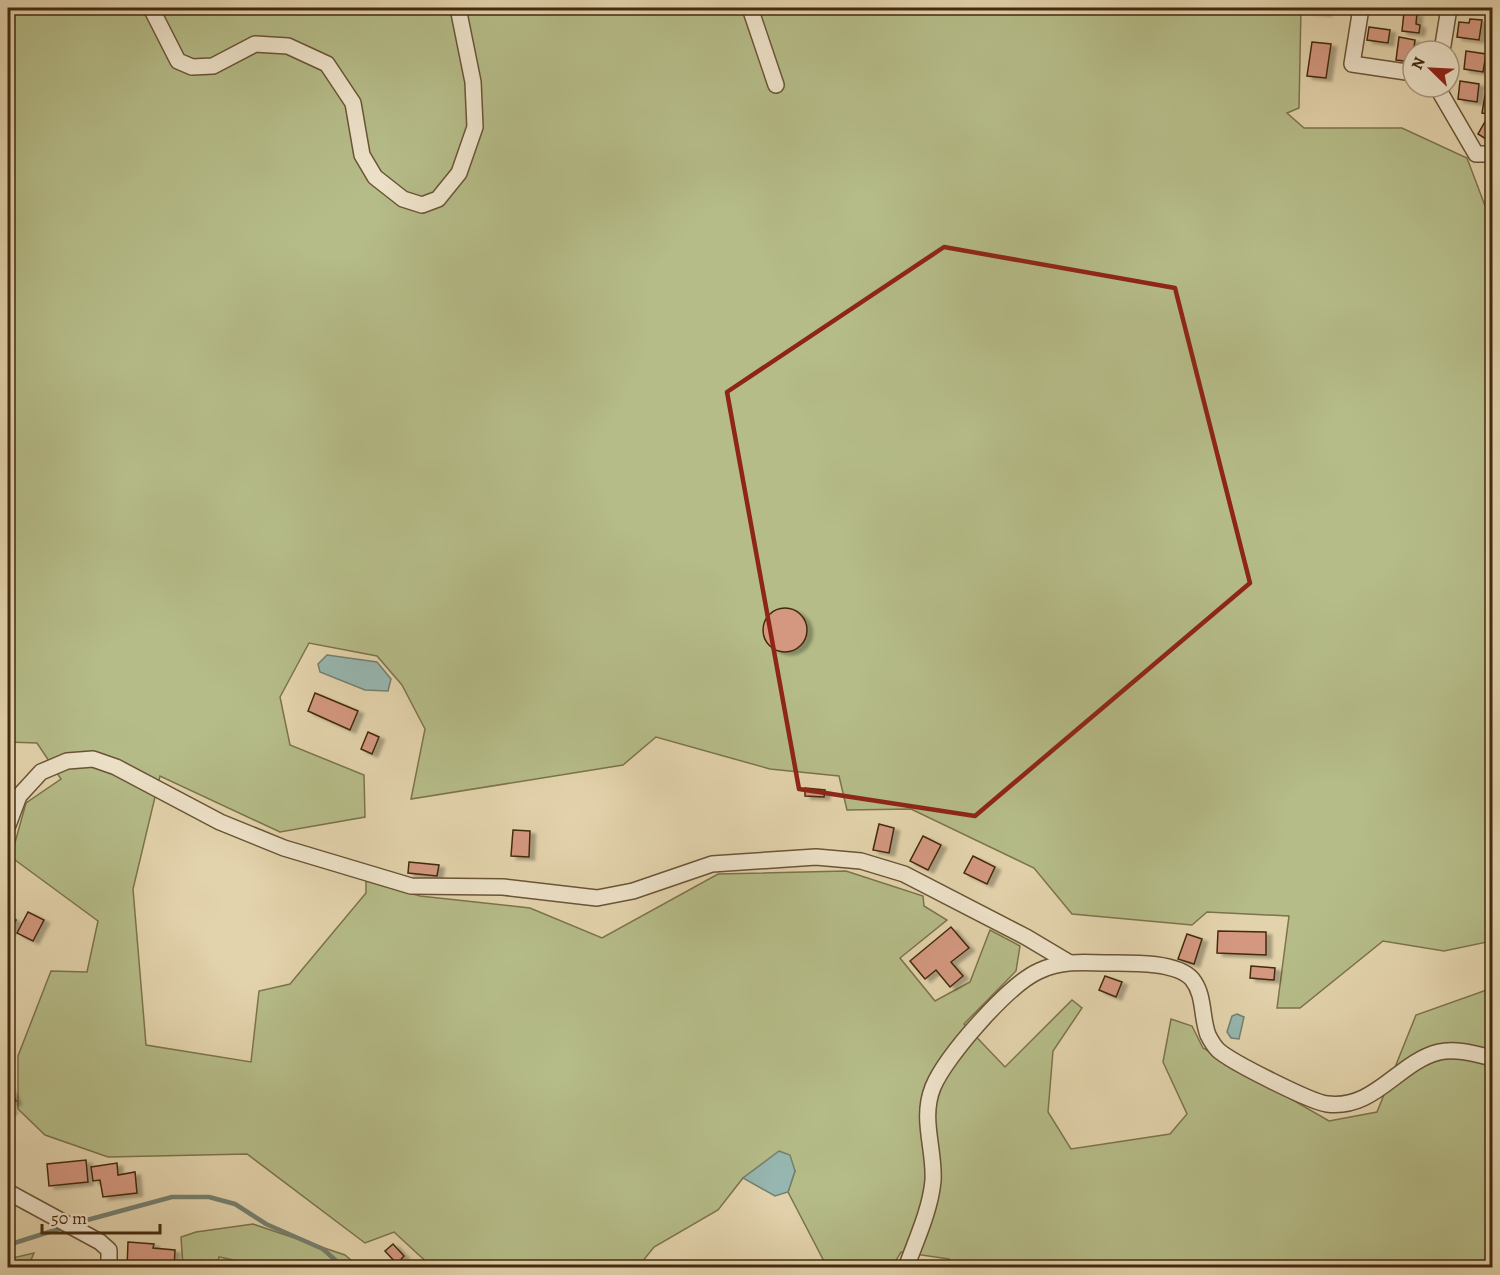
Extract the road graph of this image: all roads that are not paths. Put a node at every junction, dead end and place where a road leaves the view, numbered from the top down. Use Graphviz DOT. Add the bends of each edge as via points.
graph roads {
  1 [pos="151,8"];
  2 [pos="458,8"];
  3 [pos="750,8"];
  4 [pos="1360,8"];
  5 [pos="1449,8"];
  6 [pos="1444,39"];
  7 [pos="1401,71"];
  8 [pos="776,85"];
  9 [pos="1444,99"];
  10 [pos="1492,154"];
  11 [pos="8,825"];
  12 [pos="1068,962"];
  13 [pos="1492,1058"];
  14 [pos="8,1192"];
  15 [pos="109,1268"];
  16 [pos="906,1268"];
  1 -- 2 [label="street" via="178,61 192,67 213,66 255,44 288,46 327,64 353,103 362,155 375,177 403,199 422,205 438,199 459,173 475,127 473,82"];
  3 -- 8 [label="street"];
  4 -- 7 [label="street" via="1352,64"];
  5 -- 6 [label="street"];
  9 -- 10 [label="street" via="1476,154"];
  11 -- 12 [label="street" via="19,796 41,772 67,760 93,759 116,767 220,822 284,848 411,886 502,887 597,898 633,891 712,864 816,857 861,861 904,874"];
  12 -- 13 [label="street" via="1145,963 1176,969 1199,988 1209,1035 1218,1050 1297,1094 1327,1104 1353,1102 1383,1088 1420,1058 1442,1051"];
  12 -- 16 [label="street" via="1037,972 999,1002 954,1052 933,1087 927,1117 933,1180 927,1210"];
  14 -- 15 [label="street" via="100,1242 109,1250"];
}
